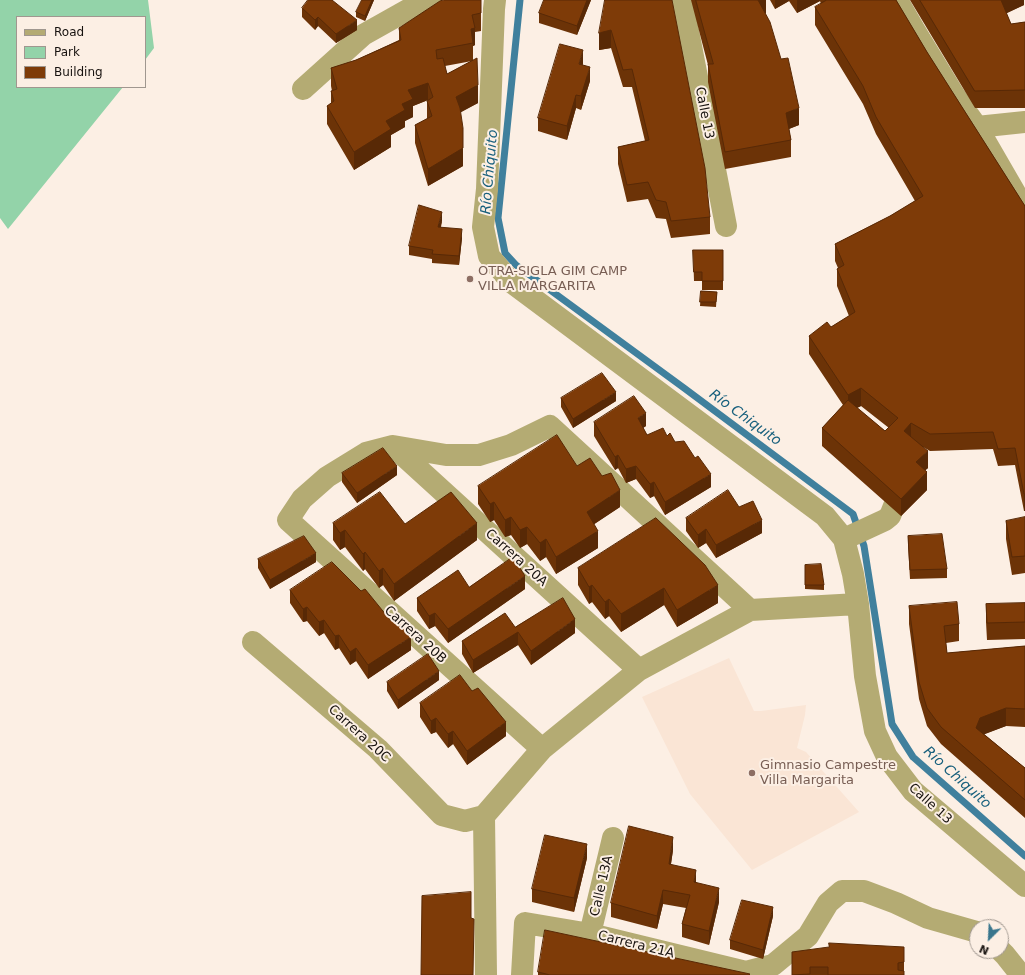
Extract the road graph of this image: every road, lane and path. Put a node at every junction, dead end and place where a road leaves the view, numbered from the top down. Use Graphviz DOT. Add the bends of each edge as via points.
graph roads {
  1 [pos="431,0"];
  2 [pos="496,0"];
  3 [pos="682,0"];
  4 [pos="897,0"];
  5 [pos="303,88"];
  6 [pos="1025,122"];
  7 [pos="977,126"];
  8 [pos="1025,210"];
  9 [pos="726,226"];
  10 [pos="393,446"];
  11 [pos="905,462"];
  12 [pos="849,537"];
  13 [pos="858,604"];
  14 [pos="750,610"];
  15 [pos="253,642"];
  16 [pos="639,670"];
  17 [pos="542,749"];
  18 [pos="474,819"];
  19 [pos="613,838"];
  20 [pos="1025,886"];
  21 [pos="969,930"];
  22 [pos="590,934"];
  23 [pos="1008,959"];
  24 [pos="486,975"];
  25 [pos="522,975"];
  26 [pos="1021,975"];
  1 -- 5 [label="street" via="363,35"];
  2 -- 12 [label="street" via="483,227 489,256 511,282 825,516"];
  3 -- 9 [label="street, Calle 13"];
  4 -- 7 [label="street" via="954,95"];
  6 -- 7 [label="street"];
  7 -- 8 [label="street"];
  10 -- 14 [label="street" via="446,455 479,455 511,445 550,426"];
  10 -- 16 [label="street, Carrera 20A"];
  10 -- 17 [label="street, Carrera 20B" via="366,452 327,477 302,498 288,520"];
  11 -- 12 [label="street" via="906,476 890,516"];
  12 -- 13 [label="street, Calle 13"];
  13 -- 14 [label="street"];
  13 -- 20 [label="street, Calle 13" via="865,676 875,731 887,757 912,791"];
  14 -- 16 [label="street"];
  15 -- 18 [label="street, Carrera 20C" via="378,749 442,815"];
  16 -- 17 [label="street"];
  17 -- 18 [label="street"];
  18 -- 24 [label="street"];
  19 -- 22 [label="street, Calle 13A"];
  21 -- 22 [label="street, Carrera 21A" via="928,918 864,891 842,891 828,903 808,936 773,966 746,972"];
  22 -- 25 [label="street, Carrera 21A" via="525,923"];
  23 -- 26 [label="street"];
}
